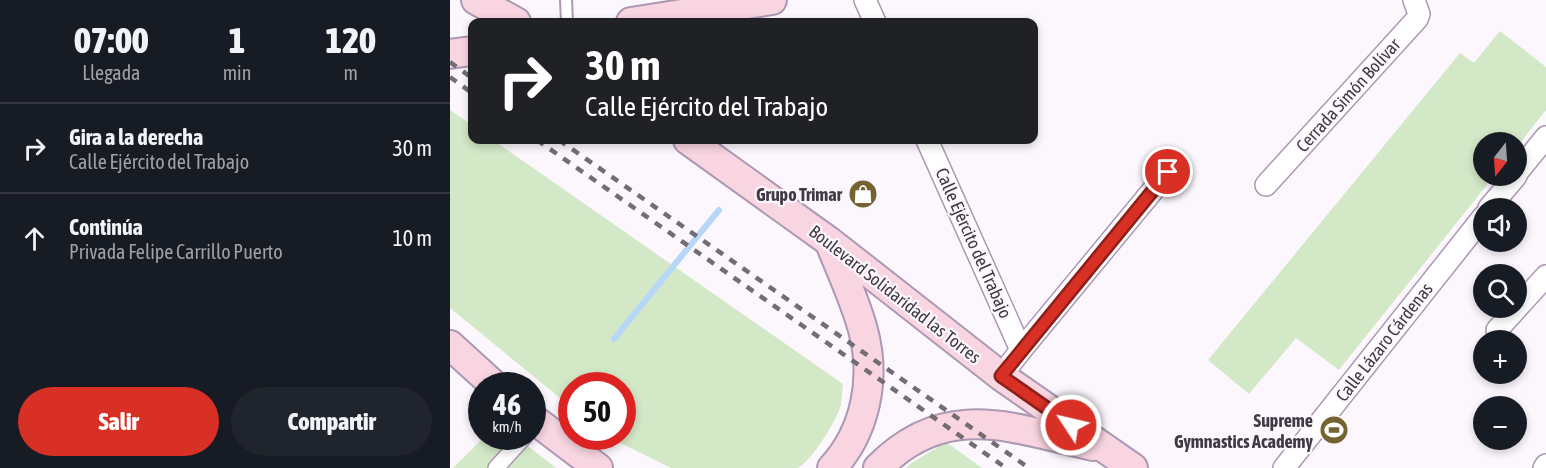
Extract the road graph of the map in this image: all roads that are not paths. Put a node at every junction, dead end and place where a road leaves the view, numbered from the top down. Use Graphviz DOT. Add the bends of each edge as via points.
graph roads {
  1 [pos="476,0"];
  2 [pos="566,0"];
  3 [pos="772,0"];
  4 [pos="865,0"];
  5 [pos="1414,0"];
  6 [pos="509,18"];
  7 [pos="567,18"];
  8 [pos="675,18"];
  9 [pos="873,18"];
  10 [pos="468,52"];
  11 [pos="450,54"];
  12 [pos="1545,143"];
  13 [pos="694,144"];
  14 [pos="929,144"];
  15 [pos="1527,163"];
  16 [pos="1168,172"];
  17 [pos="1266,185"];
  18 [pos="1507,186"];
  19 [pos="1498,198"];
  20 [pos="1473,230"];
  21 [pos="830,242"];
  22 [pos="1546,276"];
  23 [pos="1497,330"];
  24 [pos="450,345"];
  25 [pos="1021,350"];
  26 [pos="480,372"];
  27 [pos="1001,376"];
  28 [pos="546,435"];
  29 [pos="1107,449"];
  30 [pos="511,450"];
  31 [pos="496,468"];
  32 [pos="598,468"];
  33 [pos="831,468"];
  34 [pos="878,468"];
  35 [pos="1133,468"];
  36 [pos="1284,468"];
  1 -- 6 [label="main road"];
  2 -- 7 [label="lane"];
  3 -- 8 [label="main road"];
  4 -- 9 [label="street"];
  5 -- 17 [label="street, Cerrada Simón Bolívar" via="1417,19"];
  10 -- 11 [label="main road"];
  12 -- 15 [label="street"];
  13 -- 21 [label="main road, Boulevard Solidaridad las Torres"];
  14 -- 25 [label="street, Calle Ejército del Trabajo"];
  16 -- 25 [label="street"];
  18 -- 19 [label="street"];
  20 -- 36 [label="street, Calle Lázaro Cárdenas"];
  21 -- 27 [label="main road, Boulevard Solidaridad las Torres"];
  21 -- 33 [label="main road" via="862,327 869,366 858,426"];
  22 -- 23 [label="street"];
  24 -- 26 [label="main road"];
  25 -- 27 [label="street"];
  27 -- 29 [label="main road, Boulevard Solidaridad las Torres"];
  28 -- 32 [label="main road"];
  29 -- 34 [label="main road" via="994,424 973,423 918,437"];
  29 -- 35 [label="main road, Boulevard Solidaridad las Torres"];
  30 -- 31 [label="street"];
}
